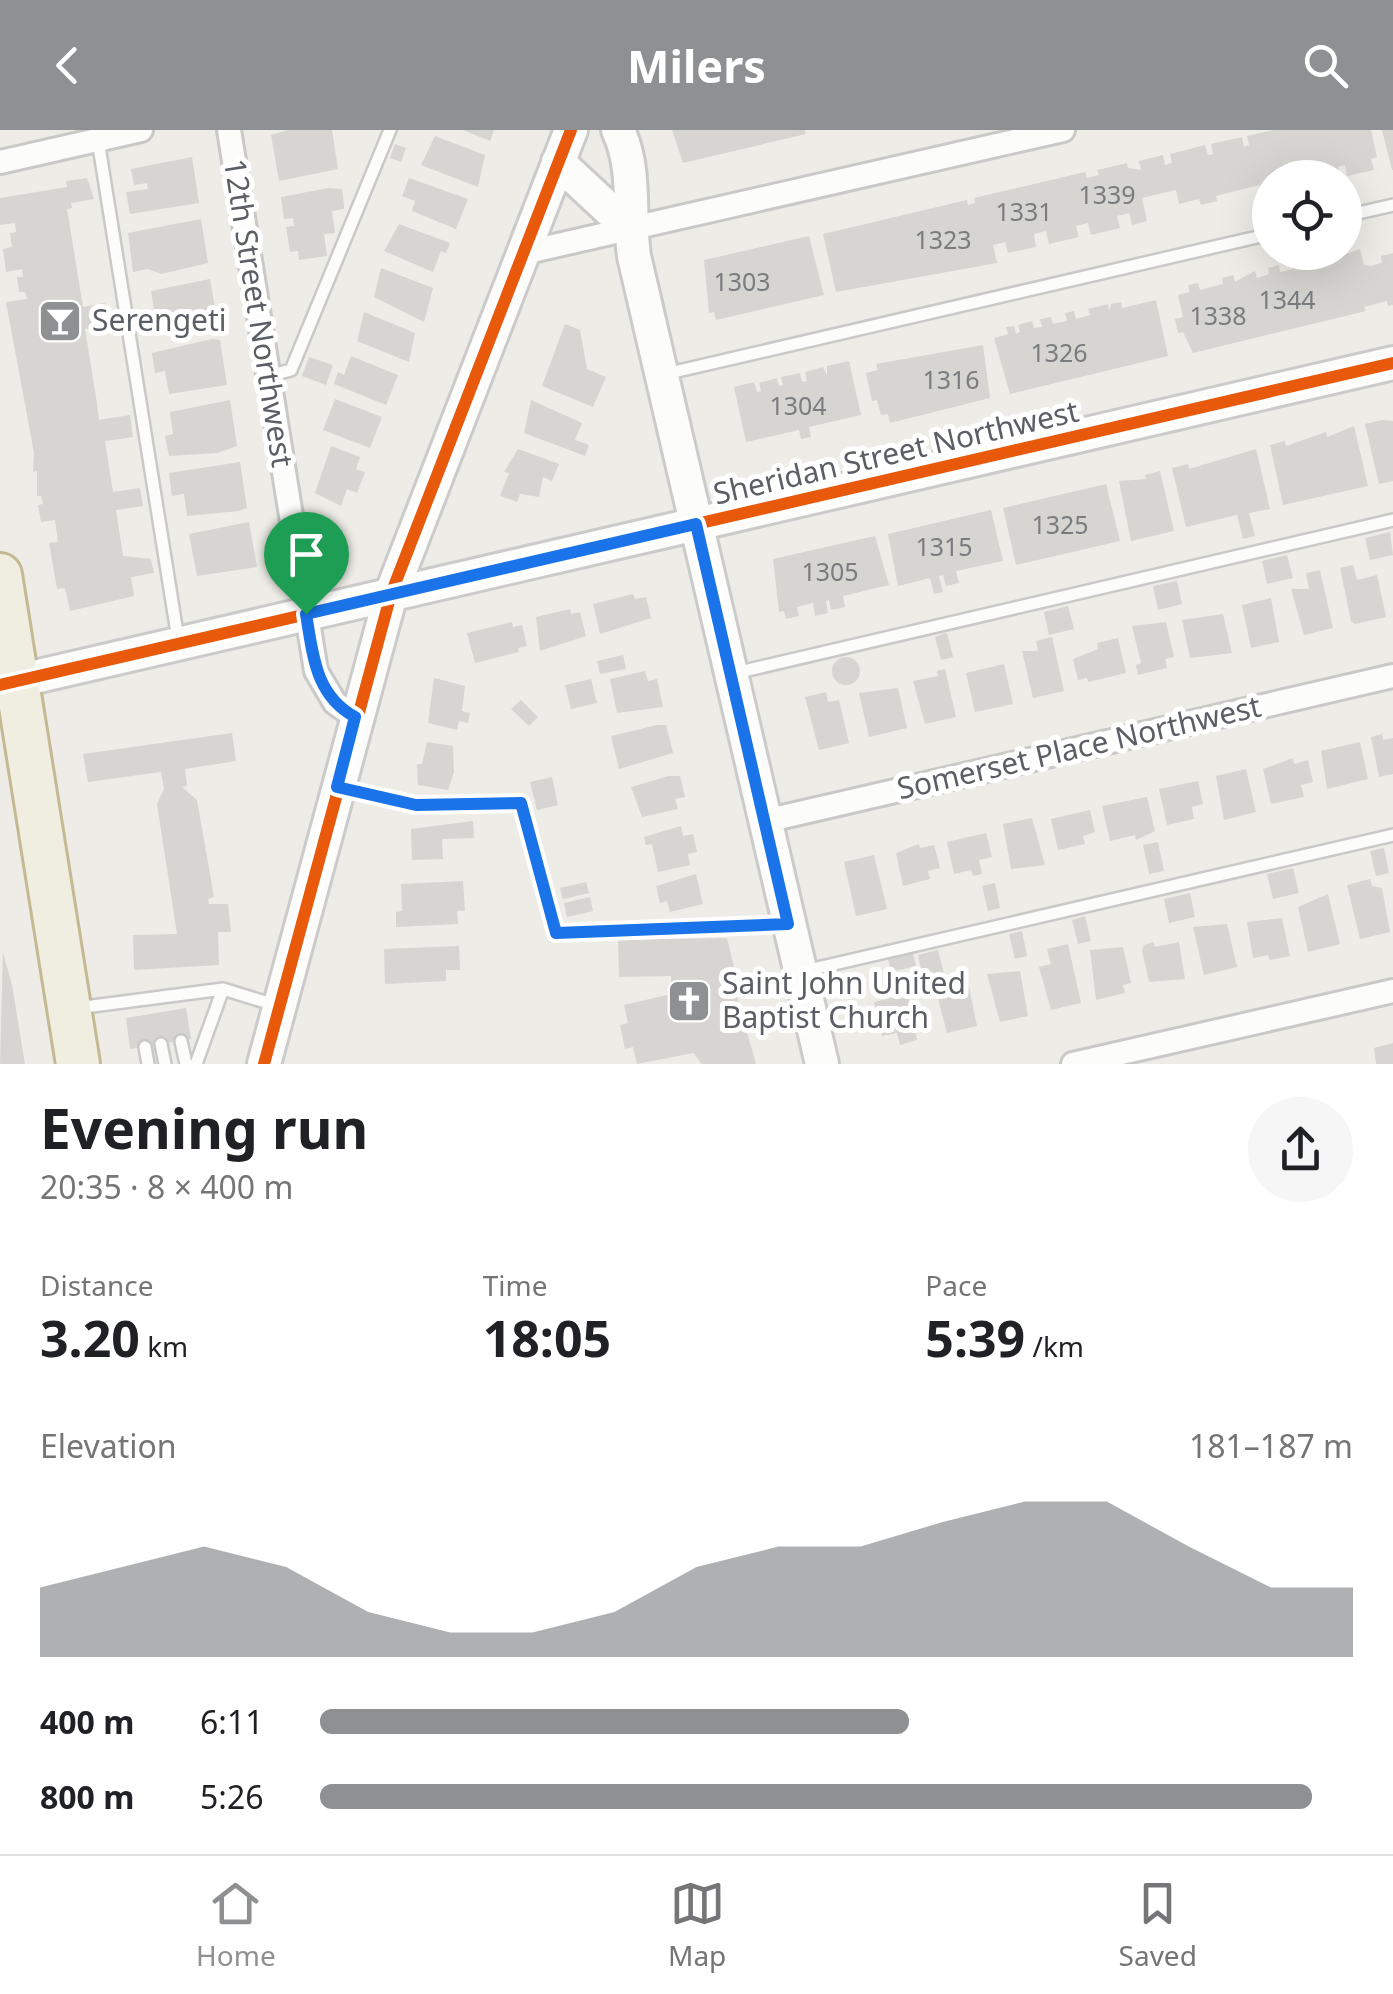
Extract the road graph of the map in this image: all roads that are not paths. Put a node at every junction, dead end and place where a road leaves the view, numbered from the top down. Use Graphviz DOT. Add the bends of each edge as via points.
graph roads {
  1 [pos="140,130"];
  2 [pos="229,130"];
  3 [pos="390,130"];
  4 [pos="571,130"];
  5 [pos="618,130"];
  6 [pos="1063,130"];
  7 [pos="98,140"];
  8 [pos="0,162"];
  9 [pos="558,162"];
  10 [pos="1393,205"];
  11 [pos="1362,212"];
  12 [pos="630,230"];
  13 [pos="1252,238"];
  14 [pos="523,253"];
  15 [pos="1393,364"];
  16 [pos="661,375"];
  17 [pos="268,376"];
  18 [pos="1393,520"];
  19 [pos="696,524"];
  20 [pos="0,575"];
  21 [pos="391,594"];
  22 [pos="306,614"];
  23 [pos="179,644"];
  24 [pos="731,674"];
  25 [pos="1393,676"];
  26 [pos="9,683"];
  27 [pos="355,717"];
  28 [pos="337,787"];
  29 [pos="765,821"];
  30 [pos="1393,835"];
  31 [pos="788,924"];
  32 [pos="800,972"];
  33 [pos="223,989"];
  34 [pos="1393,990"];
  35 [pos="155,997"];
  36 [pos="137,1000"];
  37 [pos="280,1007"];
  38 [pos="69,1008"];
  39 [pos="157,1013"];
  40 [pos="140,1016"];
  41 [pos="181,1041"];
  42 [pos="161,1044"];
  43 [pos="145,1046"];
  44 [pos="78,1064"];
  45 [pos="148,1064"];
  46 [pos="165,1064"];
  47 [pos="186,1064"];
  48 [pos="196,1064"];
  49 [pos="264,1064"];
  50 [pos="822,1064"];
  51 [pos="1073,1064"];
  1 -- 7 [label="street"];
  2 -- 17 [label="street, 12th Street Northwest"];
  3 -- 17 [label="lane" via="291,370"];
  4 -- 9 [label="street"];
  5 -- 12 [label="street" via="636,214"];
  6 -- 12 [label="street"];
  7 -- 8 [label="street"];
  7 -- 23 [label="lane"];
  9 -- 12 [label="street"];
  9 -- 14 [label="street"];
  10 -- 11 [label="lane"];
  12 -- 14 [label="street"];
  12 -- 16 [label="street"];
  13 -- 16 [label="lane"];
  14 -- 21 [label="street"];
  15 -- 19 [label="street, Sheridan Street Northwest"];
  16 -- 19 [label="street"];
  17 -- 22 [label="street, 12th Street Northwest"];
  18 -- 24 [label="lane"];
  19 -- 21 [label="street, Sheridan Street Northwest"];
  19 -- 24 [label="street"];
  20 -- 26 [label="highway"];
  21 -- 22 [label="street, Sheridan Street Northwest"];
  21 -- 27 [label="street"];
  22 -- 23 [label="street, Sheridan Street Northwest"];
  22 -- 27 [label="street, 12th Street Northwest" via="320,683"];
  23 -- 26 [label="street, Sheridan Street Northwest"];
  24 -- 29 [label="street"];
  25 -- 29 [label="street, Somerset Place Northwest"];
  26 -- 38 [label="highway"];
  27 -- 28 [label="street"];
  28 -- 31 [label="lane" via="416,805 521,803 556,933"];
  28 -- 37 [label="street"];
  29 -- 31 [label="street"];
  30 -- 32 [label="lane"];
  31 -- 32 [label="street"];
  32 -- 50 [label="street"];
  33 -- 35 [label="lane"];
  33 -- 37 [label="lane"];
  33 -- 48 [label="lane"];
  34 -- 51 [label="street"];
  35 -- 36 [label="lane"];
  35 -- 39 [label="lane"];
  36 -- 38 [label="lane"];
  36 -- 40 [label="lane"];
  37 -- 49 [label="street"];
  38 -- 44 [label="highway"];
  41 -- 47 [label="lane"];
  42 -- 46 [label="lane"];
  43 -- 45 [label="lane"];
}
